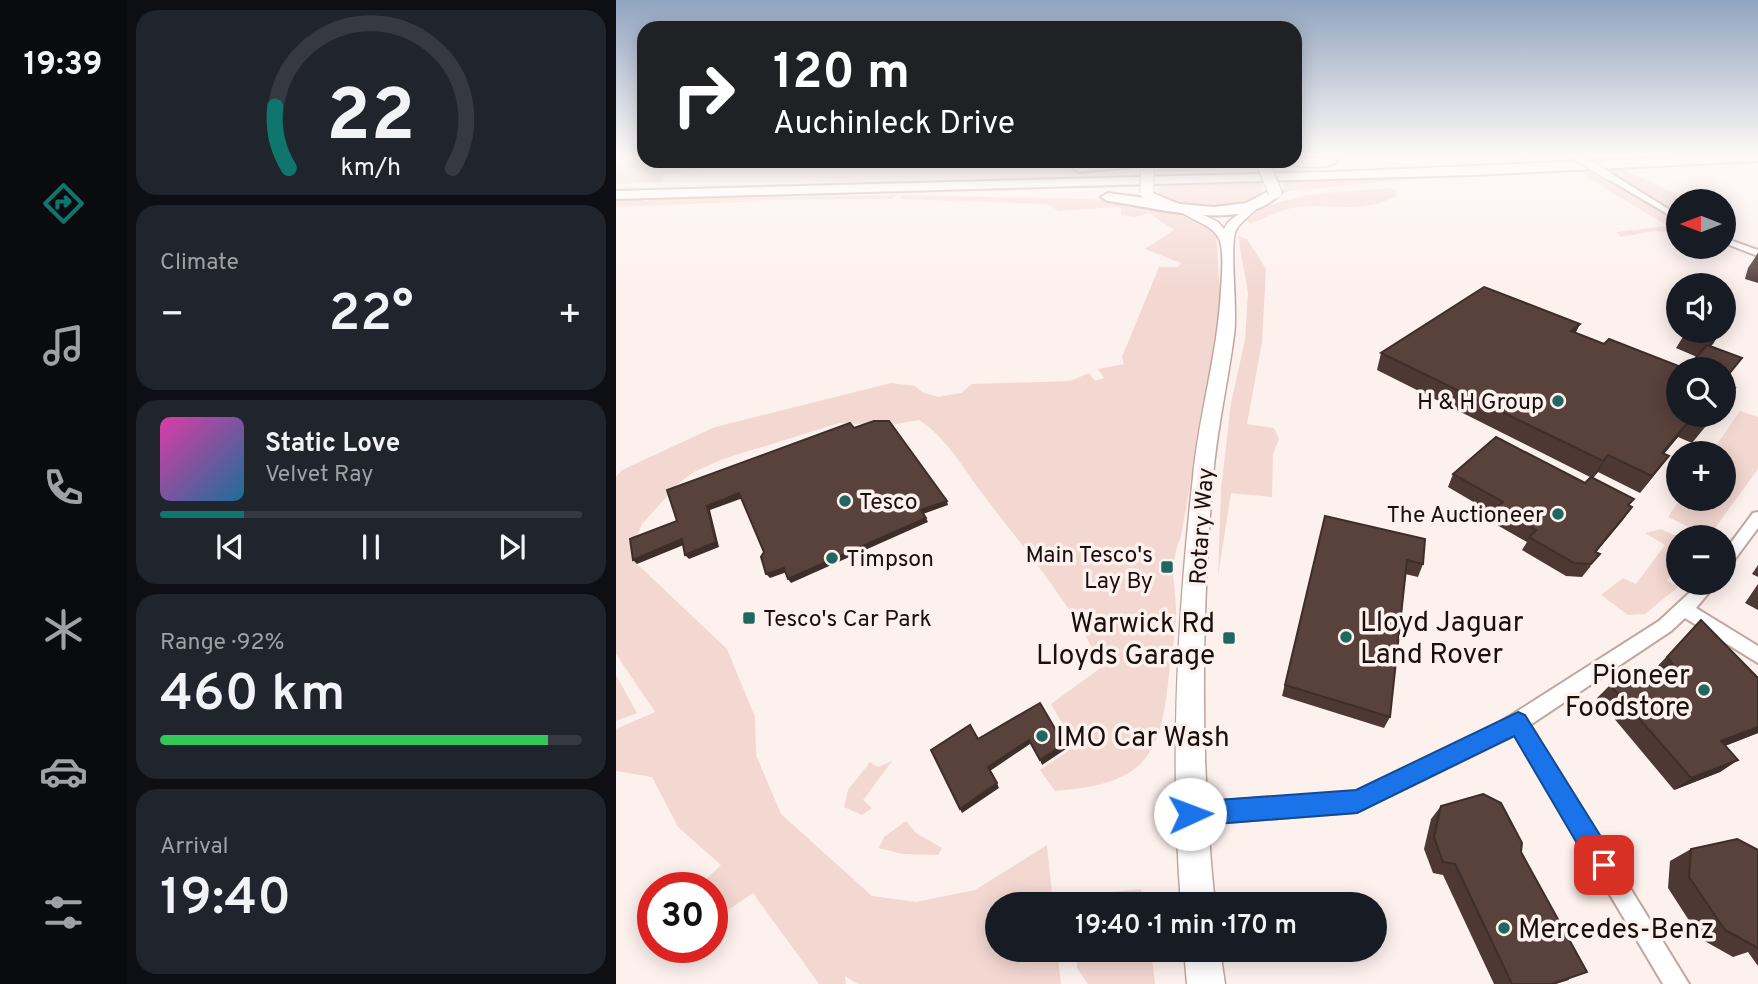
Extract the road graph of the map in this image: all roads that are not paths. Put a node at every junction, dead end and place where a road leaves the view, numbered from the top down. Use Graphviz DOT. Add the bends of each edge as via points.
graph roads {
  1 [pos="1120,200"];
  2 [pos="1157,200"];
  3 [pos="1264,200"];
  4 [pos="1648,200"];
  5 [pos="1163,204"];
  6 [pos="1252,207"];
  7 [pos="1185,210"];
  8 [pos="1666,211"];
  9 [pos="1226,240"];
  10 [pos="1736,245"];
  11 [pos="1758,253"];
  12 [pos="1757,520"];
  13 [pos="1736,547"];
  14 [pos="1697,595"];
  15 [pos="1684,609"];
  16 [pos="1758,655"];
  17 [pos="1518,722"];
  18 [pos="1190,814"];
  19 [pos="1197,892"];
  20 [pos="1203,962"];
  21 [pos="1206,984"];
  22 [pos="1677,984"];
  1 -- 5 [label="highway"];
  2 -- 5 [label="highway, bridge"];
  3 -- 6 [label="highway"];
  4 -- 8 [label="street, bridge"];
  5 -- 7 [label="highway"];
  6 -- 7 [label="highway"];
  6 -- 9 [label="main road" via="1232,225"];
  7 -- 9 [label="main road" via="1214,225"];
  9 -- 18 [label="main road, Rotary Way" via="1227,331 1203,475 1188,725"];
  10 -- 11 [label="street"];
  12 -- 13 [label="street"];
  14 -- 15 [label="street"];
  15 -- 16 [label="street"];
  15 -- 17 [label="street"];
  17 -- 18 [label="street" via="1357,802"];
  17 -- 22 [label="street"];
  18 -- 19 [label="main road, Rotary Way"];
  20 -- 21 [label="main road"];
}
